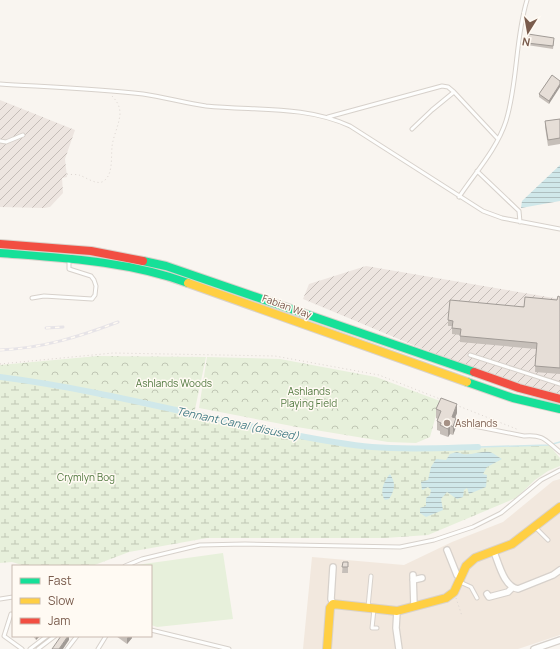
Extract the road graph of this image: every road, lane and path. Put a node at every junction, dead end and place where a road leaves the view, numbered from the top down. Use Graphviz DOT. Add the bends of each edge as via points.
graph roads {
  1 [pos="527,0"];
  2 [pos="0,84"];
  3 [pos="108,92"];
  4 [pos="454,92"];
  5 [pos="327,117"];
  6 [pos="412,129"];
  7 [pos="23,135"];
  8 [pos="498,138"];
  9 [pos="0,141"];
  10 [pos="477,170"];
  11 [pos="67,174"];
  12 [pos="459,197"];
  13 [pos="520,222"];
  14 [pos="560,229"];
  15 [pos="0,244"];
  16 [pos="0,253"];
  17 [pos="69,258"];
  18 [pos="32,298"];
  19 [pos="248,298"];
  20 [pos="470,355"];
  21 [pos="0,364"];
  22 [pos="560,384"];
  23 [pos="560,399"];
  24 [pos="445,401"];
  25 [pos="452,404"];
  26 [pos="560,409"];
  27 [pos="469,425"];
  28 [pos="533,435"];
  29 [pos="560,452"];
  30 [pos="560,470"];
  31 [pos="559,506"];
  32 [pos="535,527"];
  33 [pos="548,540"];
  34 [pos="447,550"];
  35 [pos="494,552"];
  36 [pos="127,565"];
  37 [pos="333,568"];
  38 [pos="560,570"];
  39 [pos="371,576"];
  40 [pos="422,578"];
  41 [pos="460,580"];
  42 [pos="512,588"];
  43 [pos="454,592"];
  44 [pos="487,594"];
  45 [pos="12,597"];
  46 [pos="477,598"];
  47 [pos="0,599"];
  48 [pos="333,604"];
  49 [pos="414,606"];
  50 [pos="371,609"];
  51 [pos="396,611"];
  52 [pos="11,614"];
  53 [pos="462,616"];
  54 [pos="377,628"];
  55 [pos="152,630"];
  56 [pos="46,637"];
  57 [pos="54,637"];
  58 [pos="75,637"];
  59 [pos="105,637"];
  60 [pos="560,640"];
  61 [pos="22,649"];
  62 [pos="30,649"];
  63 [pos="38,649"];
  64 [pos="67,649"];
  65 [pos="98,649"];
  66 [pos="229,649"];
  67 [pos="327,649"];
  68 [pos="399,649"];
  69 [pos="534,649"];
  1 -- 8 [label="lane" via="522,17 506,121"];
  2 -- 3 [label="lane"];
  3 -- 5 [label="lane" via="145,94 206,106 283,110"];
  3 -- 11 [label="path" via="117,102 120,114 117,134 112,145 110,170 101,182"];
  4 -- 5 [label="lane" via="442,86"];
  4 -- 6 [label="lane"];
  4 -- 8 [label="lane"];
  5 -- 12 [label="lane" via="350,126"];
  7 -- 9 [label="lane" via="6,142"];
  8 -- 10 [label="lane"];
  10 -- 12 [label="lane"];
  10 -- 13 [label="lane" via="519,211"];
  12 -- 13 [label="lane" via="483,211"];
  13 -- 14 [label="lane"];
  15 -- 19 [label="main road, Fabian Way" via="91,251 166,266"];
  16 -- 17 [label="main road, Fabian Way"];
  17 -- 18 [label="lane" via="69,269 91,276 94,280 96,286 92,299 44,296"];
  17 -- 19 [label="main road, Fabian Way" via="130,266"];
  19 -- 23 [label="main road, Fabian Way" via="519,388"];
  19 -- 26 [label="main road, Fabian Way" via="513,398"];
  20 -- 22 [label="lane"];
  21 -- 24 [label="path" via="113,353 275,356 379,375"];
  25 -- 28 [label="path"];
  27 -- 28 [label="lane" via="524,436"];
  28 -- 29 [label="lane" via="549,441"];
  30 -- 36 [label="lane" via="541,480 501,513 473,527 434,540 400,547 200,545"];
  31 -- 32 [label="main road"];
  32 -- 33 [label="lane"];
  32 -- 35 [label="main road" via="512,544"];
  34 -- 41 [label="street"];
  35 -- 41 [label="main road" via="475,558 466,566"];
  35 -- 42 [label="street" via="507,584"];
  37 -- 48 [label="street"];
  38 -- 42 [label="street" via="553,575"];
  39 -- 50 [label="lane"];
  40 -- 49 [label="street" via="413,577"];
  41 -- 43 [label="main road"];
  41 -- 46 [label="lane" via="471,587"];
  42 -- 44 [label="street" via="508,592 489,597"];
  43 -- 49 [label="main road" via="446,598"];
  43 -- 53 [label="path"];
  45 -- 47 [label="lane"];
  48 -- 50 [label="main road"];
  48 -- 67 [label="main road" via="330,608"];
  49 -- 51 [label="main road"];
  50 -- 51 [label="main road"];
  50 -- 54 [label="lane" via="372,628"];
  51 -- 68 [label="street"];
  52 -- 61 [label="lane" via="4,636"];
  55 -- 66 [label="lane"];
  56 -- 62 [label="lane"];
  57 -- 63 [label="lane"];
  58 -- 64 [label="lane"];
  59 -- 65 [label="lane"];
  60 -- 69 [label="street"];
}
